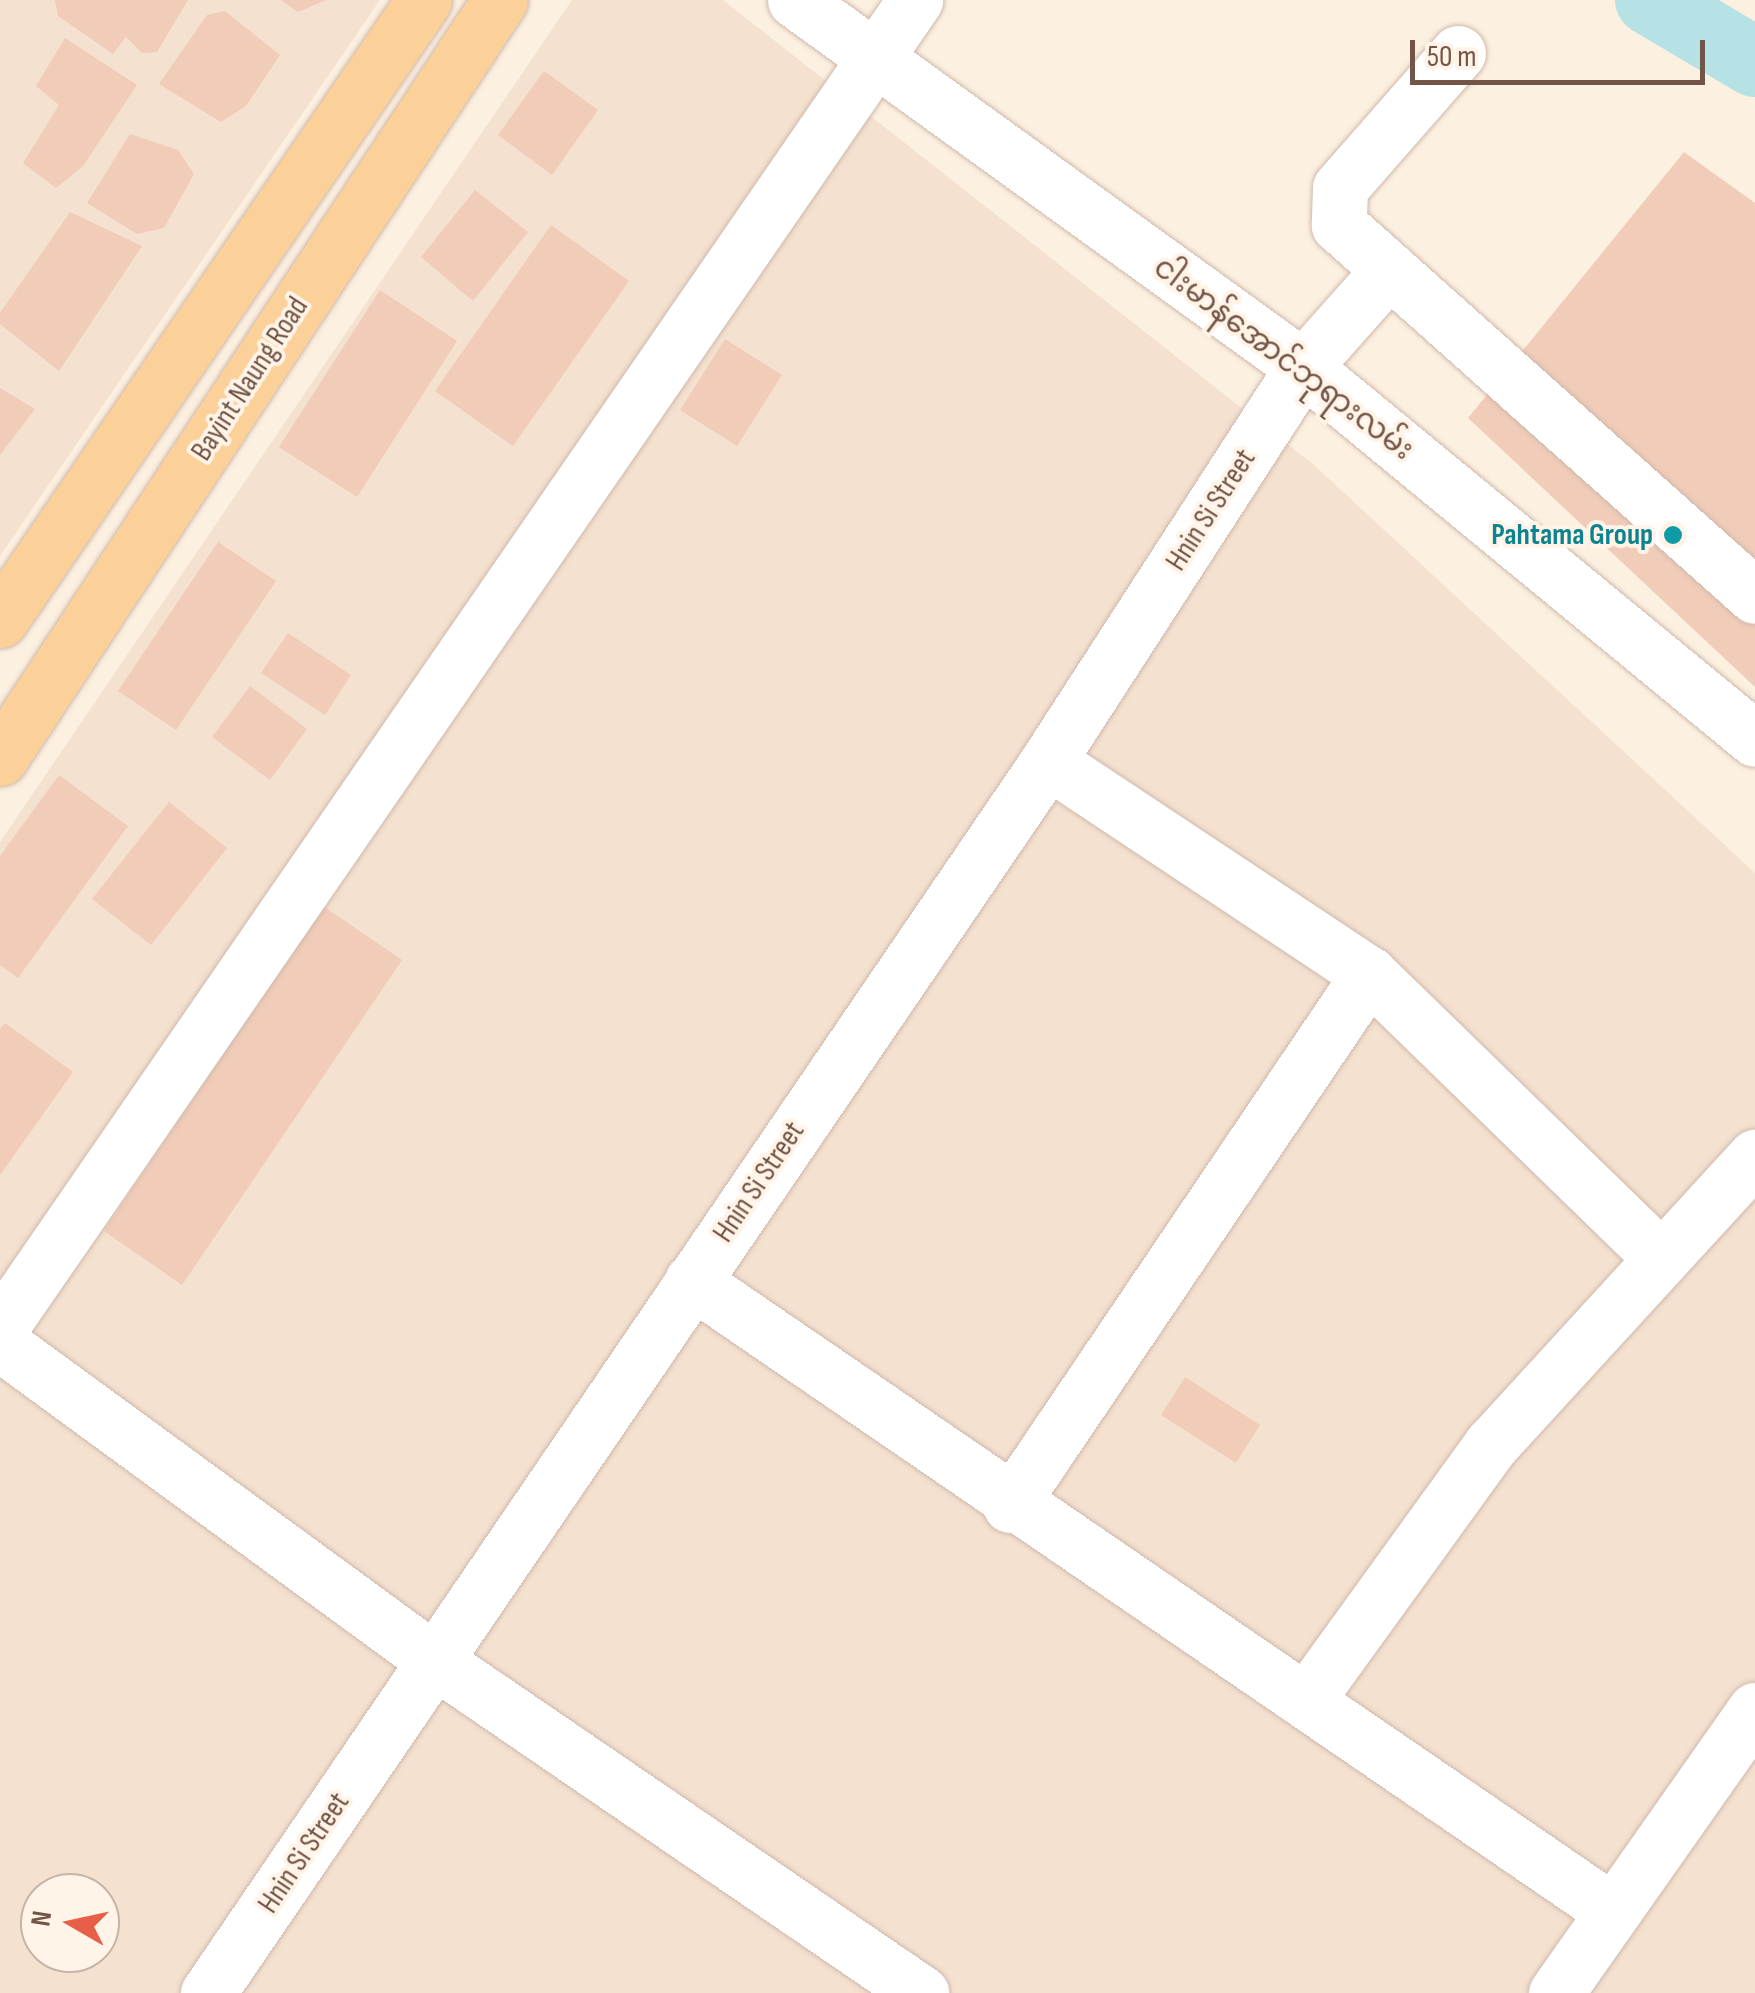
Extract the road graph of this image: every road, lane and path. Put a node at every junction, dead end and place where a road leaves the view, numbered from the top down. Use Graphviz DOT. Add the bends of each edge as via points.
graph roads {
  1 [pos="424,0"];
  2 [pos="500,0"];
  3 [pos="795,0"];
  4 [pos="915,0"];
  5 [pos="1458,53"];
  6 [pos="875,60"];
  7 [pos="1390,270"];
  8 [pos="1303,367"];
  9 [pos="1755,596"];
  10 [pos="0,620"];
  11 [pos="1755,739"];
  12 [pos="0,758"];
  13 [pos="1048,761"];
  14 [pos="1369,974"];
  15 [pos="1755,1157"];
  16 [pos="1660,1256"];
  17 [pos="692,1280"];
  18 [pos="0,1328"];
  19 [pos="0,1343"];
  20 [pos="1010,1505"];
  21 [pos="435,1661"];
  22 [pos="1307,1699"];
  23 [pos="1755,1710"];
  24 [pos="1611,1910"];
  25 [pos="208,1993"];
  26 [pos="921,1993"];
  27 [pos="1556,1993"];
  1 -- 10 [label="main road"];
  2 -- 12 [label="main road, Bayint Naung Road"];
  3 -- 6 [label="street, ငါးမာန်အောင်ဘုရားလမ်း"];
  4 -- 6 [label="street"];
  5 -- 7 [label="street" via="1334,204 1339,226"];
  6 -- 8 [label="street, ငါးမာန်အောင်ဘုရားလမ်း"];
  6 -- 18 [label="street"];
  7 -- 8 [label="street, Hnin Si Street"];
  7 -- 9 [label="street"];
  8 -- 11 [label="street, ငါးမာန်အောင်ဘုရားလမ်း"];
  8 -- 13 [label="street, Hnin Si Street"];
  13 -- 14 [label="street"];
  13 -- 17 [label="street, Hnin Si Street"];
  14 -- 16 [label="street"];
  14 -- 20 [label="street"];
  15 -- 16 [label="street"];
  16 -- 22 [label="street" via="1492,1445"];
  17 -- 20 [label="street"];
  17 -- 21 [label="street, Hnin Si Street"];
  19 -- 21 [label="street"];
  20 -- 22 [label="street"];
  21 -- 25 [label="street, Hnin Si Street"];
  21 -- 26 [label="street"];
  22 -- 24 [label="street"];
  23 -- 24 [label="street"];
  24 -- 27 [label="street"];
}
